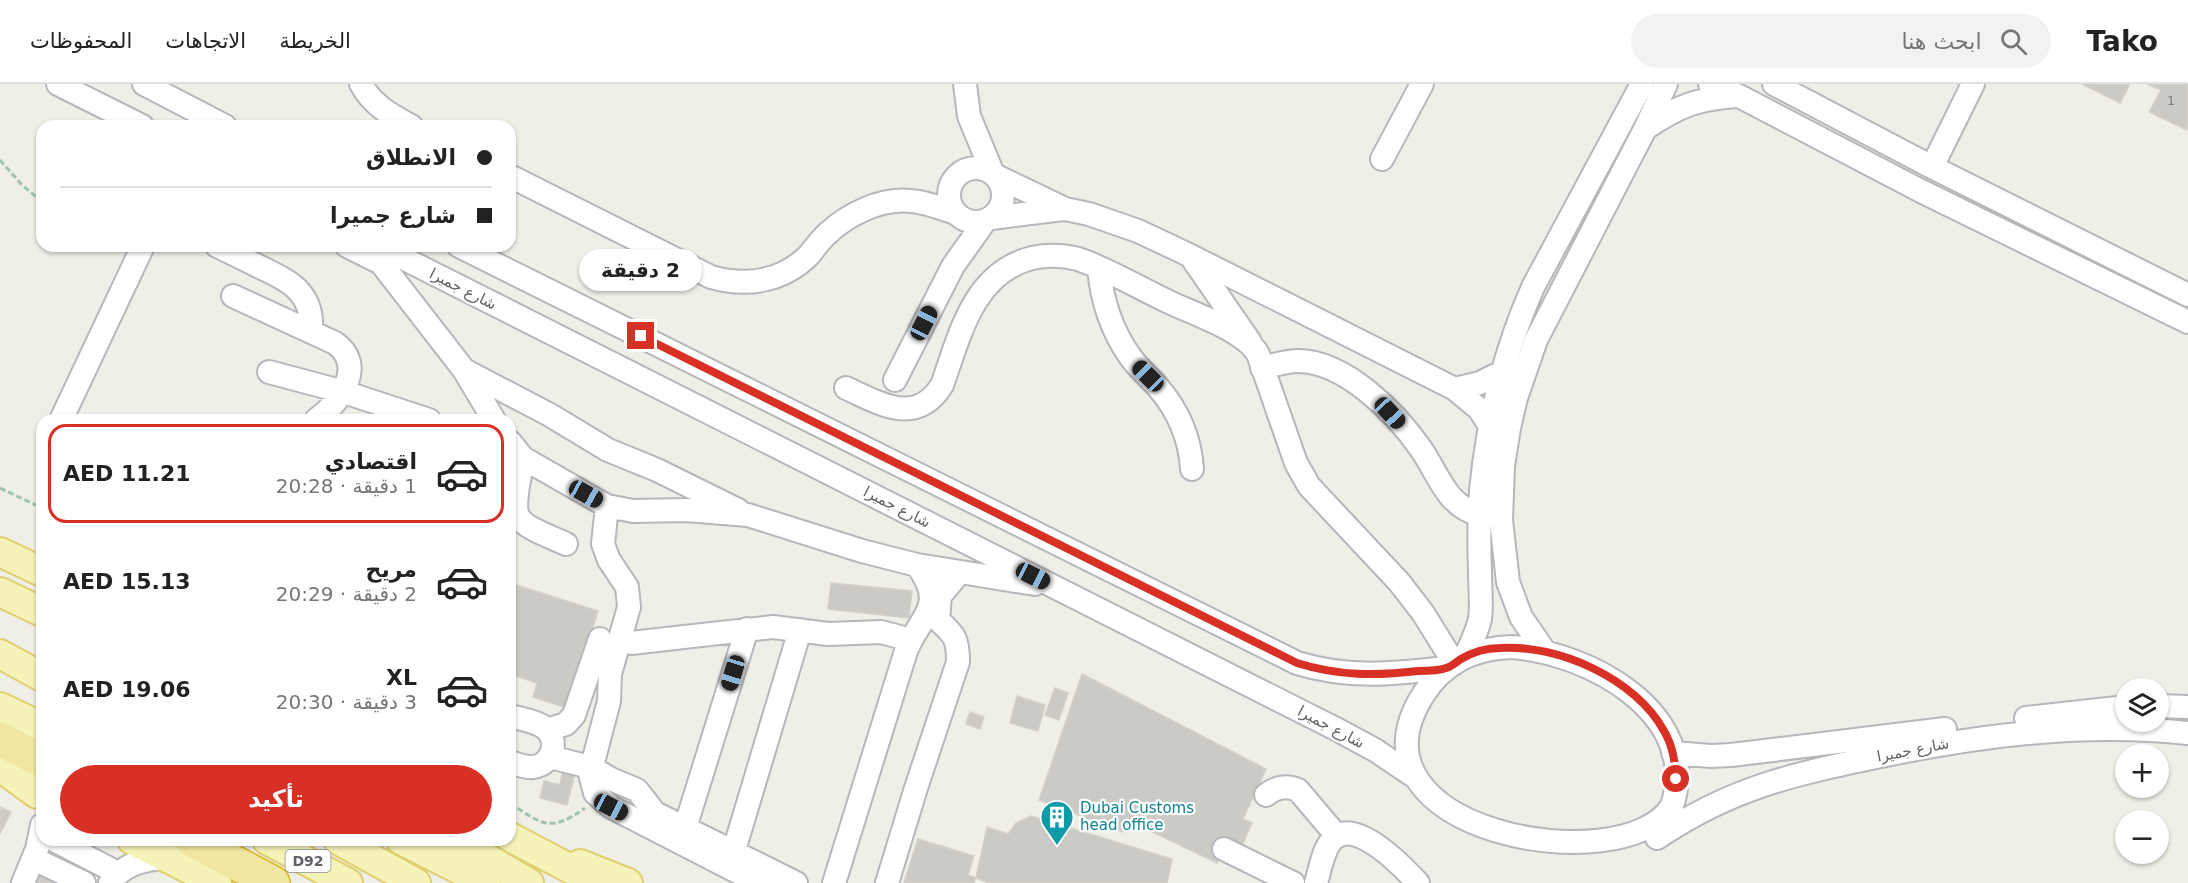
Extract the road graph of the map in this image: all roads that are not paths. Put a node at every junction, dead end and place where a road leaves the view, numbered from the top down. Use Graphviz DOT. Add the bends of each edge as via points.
graph roads {
  1 [pos="58,84"];
  2 [pos="145,84"];
  3 [pos="361,84"];
  4 [pos="965,84"];
  5 [pos="1422,84"];
  6 [pos="1623,84"];
  7 [pos="1642,84"];
  8 [pos="1666,84"];
  9 [pos="1710,84"];
  10 [pos="1774,84"];
  11 [pos="1974,84"];
  12 [pos="1739,96"];
  13 [pos="86,98"];
  14 [pos="969,116"];
  15 [pos="100,120"];
  16 [pos="129,120"];
  17 [pos="214,120"];
  18 [pos="401,120"];
  19 [pos="1620,125"];
  20 [pos="1645,129"];
  21 [pos="1382,159"];
  22 [pos="1932,167"];
  23 [pos="993,175"];
  24 [pos="955,178"];
  25 [pos="516,179"];
  26 [pos="909,200"];
  27 [pos="1065,208"];
  28 [pos="956,214"];
  29 [pos="988,219"];
  30 [pos="140,252"];
  31 [pos="229,252"];
  32 [pos="359,252"];
  33 [pos="391,252"];
  34 [pos="471,252"];
  35 [pos="1189,255"];
  36 [pos="953,266"];
  37 [pos="1099,269"];
  38 [pos="2188,295"];
  39 [pos="233,296"];
  40 [pos="2188,322"];
  41 [pos="311,332"];
  42 [pos="1252,345"];
  43 [pos="1262,368"];
  44 [pos="465,370"];
  45 [pos="269,372"];
  46 [pos="1502,372"];
  47 [pos="895,380"];
  48 [pos="846,388"];
  49 [pos="1455,389"];
  50 [pos="344,392"];
  51 [pos="64,414"];
  52 [pos="323,414"];
  53 [pos="411,414"];
  54 [pos="491,414"];
  55 [pos="1490,426"];
  56 [pos="516,450"];
  57 [pos="1192,469"];
  58 [pos="607,506"];
  59 [pos="633,511"];
  60 [pos="1480,514"];
  61 [pos="748,515"];
  62 [pos="566,544"];
  63 [pos="0,552"];
  64 [pos="917,565"];
  65 [pos="36,570"];
  66 [pos="960,572"];
  67 [pos="1054,587"];
  68 [pos="0,592"];
  69 [pos="36,609"];
  70 [pos="932,619"];
  71 [pos="747,629"];
  72 [pos="800,630"];
  73 [pos="0,634"];
  74 [pos="600,639"];
  75 [pos="911,640"];
  76 [pos="631,643"];
  77 [pos="36,652"];
  78 [pos="1545,652"];
  79 [pos="0,654"];
  80 [pos="1455,663"];
  81 [pos="36,674"];
  82 [pos="609,701"];
  83 [pos="2169,706"];
  84 [pos="0,707"];
  85 [pos="2188,707"];
  86 [pos="2115,708"];
  87 [pos="516,718"];
  88 [pos="36,724"];
  89 [pos="2188,734"];
  90 [pos="0,739"];
  91 [pos="550,743"];
  92 [pos="1673,753"];
  93 [pos="36,758"];
  94 [pos="516,763"];
  95 [pos="0,767"];
  96 [pos="590,767"];
  97 [pos="1412,775"];
  98 [pos="0,784"];
  99 [pos="36,792"];
  100 [pos="36,794"];
  101 [pos="1266,795"];
  102 [pos="685,828"];
  103 [pos="1337,836"];
  104 [pos="1460,837"];
  105 [pos="516,840"];
  106 [pos="40,846"];
  107 [pos="65,846"];
  108 [pos="163,846"];
  109 [pos="278,846"];
  110 [pos="349,846"];
  111 [pos="413,846"];
  112 [pos="466,846"];
  113 [pos="179,849"];
  114 [pos="1222,853"];
  115 [pos="549,856"];
  116 [pos="34,859"];
  117 [pos="731,860"];
  118 [pos="114,878"];
  119 [pos="523,880"];
  120 [pos="1289,881"];
  121 [pos="23,883"];
  122 [pos="84,883"];
  123 [pos="217,883"];
  124 [pos="273,883"];
  125 [pos="348,883"];
  126 [pos="416,883"];
  127 [pos="486,883"];
  128 [pos="597,883"];
  129 [pos="628,883"];
  130 [pos="759,883"];
  131 [pos="796,883"];
  132 [pos="834,883"];
  133 [pos="887,883"];
  134 [pos="1316,883"];
  135 [pos="1419,883"];
  1 -- 13 [label="street"];
  2 -- 17 [label="street"];
  3 -- 18 [label="street" via="380,108"];
  4 -- 14 [label="street"];
  5 -- 21 [label="street"];
  6 -- 19 [label="street"];
  7 -- 19 [label="street"];
  8 -- 20 [label="street"];
  9 -- 12 [label="street"];
  10 -- 22 [label="street"];
  11 -- 22 [label="street"];
  12 -- 20 [label="street" via="1683,106"];
  12 -- 40 [label="street"];
  13 -- 15 [label="street"];
  13 -- 16 [label="street"];
  14 -- 23 [label="street"];
  14 -- 24 [label="street"];
  19 -- 46 [label="street" via="1533,287"];
  20 -- 78 [label="street" via="1536,340 1509,428 1502,510 1508,582 1521,617"];
  22 -- 38 [label="street"];
  23 -- 24 [label="street" via="974,168"];
  23 -- 27 [label="street"];
  23 -- 29 [label="street" via="1001,186 1002,200"];
  24 -- 26 [label="street"];
  24 -- 28 [label="street" via="948,193"];
  25 -- 26 [label="street" via="711,277 736,283 763,281 787,271 851,216 879,204"];
  26 -- 28 [label="street"];
  27 -- 29 [label="street"];
  27 -- 35 [label="street" via="1121,225"];
  28 -- 29 [label="street" via="970,222"];
  28 -- 36 [label="street"];
  29 -- 36 [label="street"];
  30 -- 51 [label="street"];
  31 -- 41 [label="street" via="296,287 309,308"];
  32 -- 44 [label="street" via="381,263"];
  33 -- 67 [label="street, شارع جميرا"];
  34 -- 80 [label="street" via="1297,663 1315,669 1372,675"];
  35 -- 42 [label="street"];
  35 -- 49 [label="street"];
  36 -- 47 [label="street"];
  37 -- 42 [label="street"];
  37 -- 48 [label="street" via="1076,259 1050,256 1025,260 997,275 976,298 942,385 924,404 908,409 891,407"];
  37 -- 57 [label="street" via="1114,328 1134,361 1173,406 1189,443"];
  39 -- 41 [label="street"];
  41 -- 50 [label="street" via="345,352 350,372"];
  42 -- 43 [label="street"];
  43 -- 60 [label="street" via="1304,361 1322,364 1344,375 1406,430 1449,496 1463,508"];
  43 -- 80 [label="street" via="1296,463 1309,486 1399,582"];
  44 -- 54 [label="street"];
  44 -- 61 [label="street" via="608,450"];
  45 -- 50 [label="street"];
  46 -- 49 [label="street"];
  46 -- 55 [label="street"];
  49 -- 55 [label="street" via="1479,409"];
  50 -- 52 [label="street"];
  50 -- 53 [label="street"];
  55 -- 60 [label="street"];
  56 -- 58 [label="street"];
  56 -- 62 [label="street" via="516,507 520,519"];
  58 -- 59 [label="street"];
  58 -- 82 [label="street" via="603,544 629,593 629,607 609,674"];
  59 -- 61 [label="street"];
  59 -- 76 [label="street" via="619,525 614,548 640,590"];
  60 -- 80 [label="street" via="1480,617 1475,637"];
  61 -- 64 [label="street"];
  63 -- 65 [label="main road"];
  64 -- 66 [label="street"];
  64 -- 70 [label="street" via="931,593"];
  66 -- 67 [label="street"];
  66 -- 70 [label="street" via="940,596"];
  67 -- 97 [label="street, شارع جميرا" via="1346,734"];
  68 -- 69 [label="main road"];
  70 -- 75 [label="street"];
  70 -- 133 [label="street" via="955,635 958,662"];
  71 -- 72 [label="street"];
  71 -- 76 [label="street"];
  71 -- 102 [label="street"];
  72 -- 75 [label="street" via="881,632"];
  72 -- 117 [label="street"];
  73 -- 77 [label="main road"];
  74 -- 91 [label="street" via="572,731"];
  75 -- 132 [label="street"];
  76 -- 82 [label="street" via="622,679"];
  78 -- 80 [label="street" via="1500,648"];
  78 -- 92 [label="street" via="1581,663 1630,692 1655,716"];
  79 -- 81 [label="main road"];
  80 -- 97 [label="street" via="1427,688 1415,710 1408,744"];
  82 -- 96 [label="street"];
  83 -- 85 [label="street"];
  84 -- 88 [label="main road"];
  86 -- 92 [label="street, شارع جميرا" via="1731,755"];
  87 -- 91 [label="street" via="539,724"];
  89 -- 92 [label="street, شارع جميرا" via="2048,730 1966,739 1800,773 1699,811 1646,847 1668,818 1674,799"];
  90 -- 93 [label="highway"];
  91 -- 94 [label="street" via="546,762 534,767"];
  91 -- 96 [label="street"];
  95 -- 99 [label="main road"];
  96 -- 102 [label="street" via="637,790 655,813"];
  96 -- 117 [label="street" via="592,787 611,807"];
  97 -- 104 [label="street" via="1431,810"];
  98 -- 100 [label="main road"];
  101 -- 103 [label="street" via="1278,788 1298,790"];
  102 -- 117 [label="street"];
  103 -- 134 [label="street" via="1329,845"];
  103 -- 135 [label="street" via="1350,833 1362,837"];
  105 -- 115 [label="main road"];
  106 -- 116 [label="street"];
  107 -- 118 [label="street"];
  108 -- 113 [label="main road"];
  109 -- 125 [label="main road, D92"];
  110 -- 126 [label="main road"];
  111 -- 127 [label="main road"];
  112 -- 119 [label="main road"];
  113 -- 118 [label="street" via="138,862"];
  113 -- 123 [label="main road"];
  113 -- 124 [label="highway"];
  114 -- 120 [label="street"];
  115 -- 128 [label="main road"];
  115 -- 129 [label="main road"];
  116 -- 121 [label="street"];
  116 -- 122 [label="street"];
  117 -- 130 [label="street"];
  117 -- 131 [label="street"];
}
